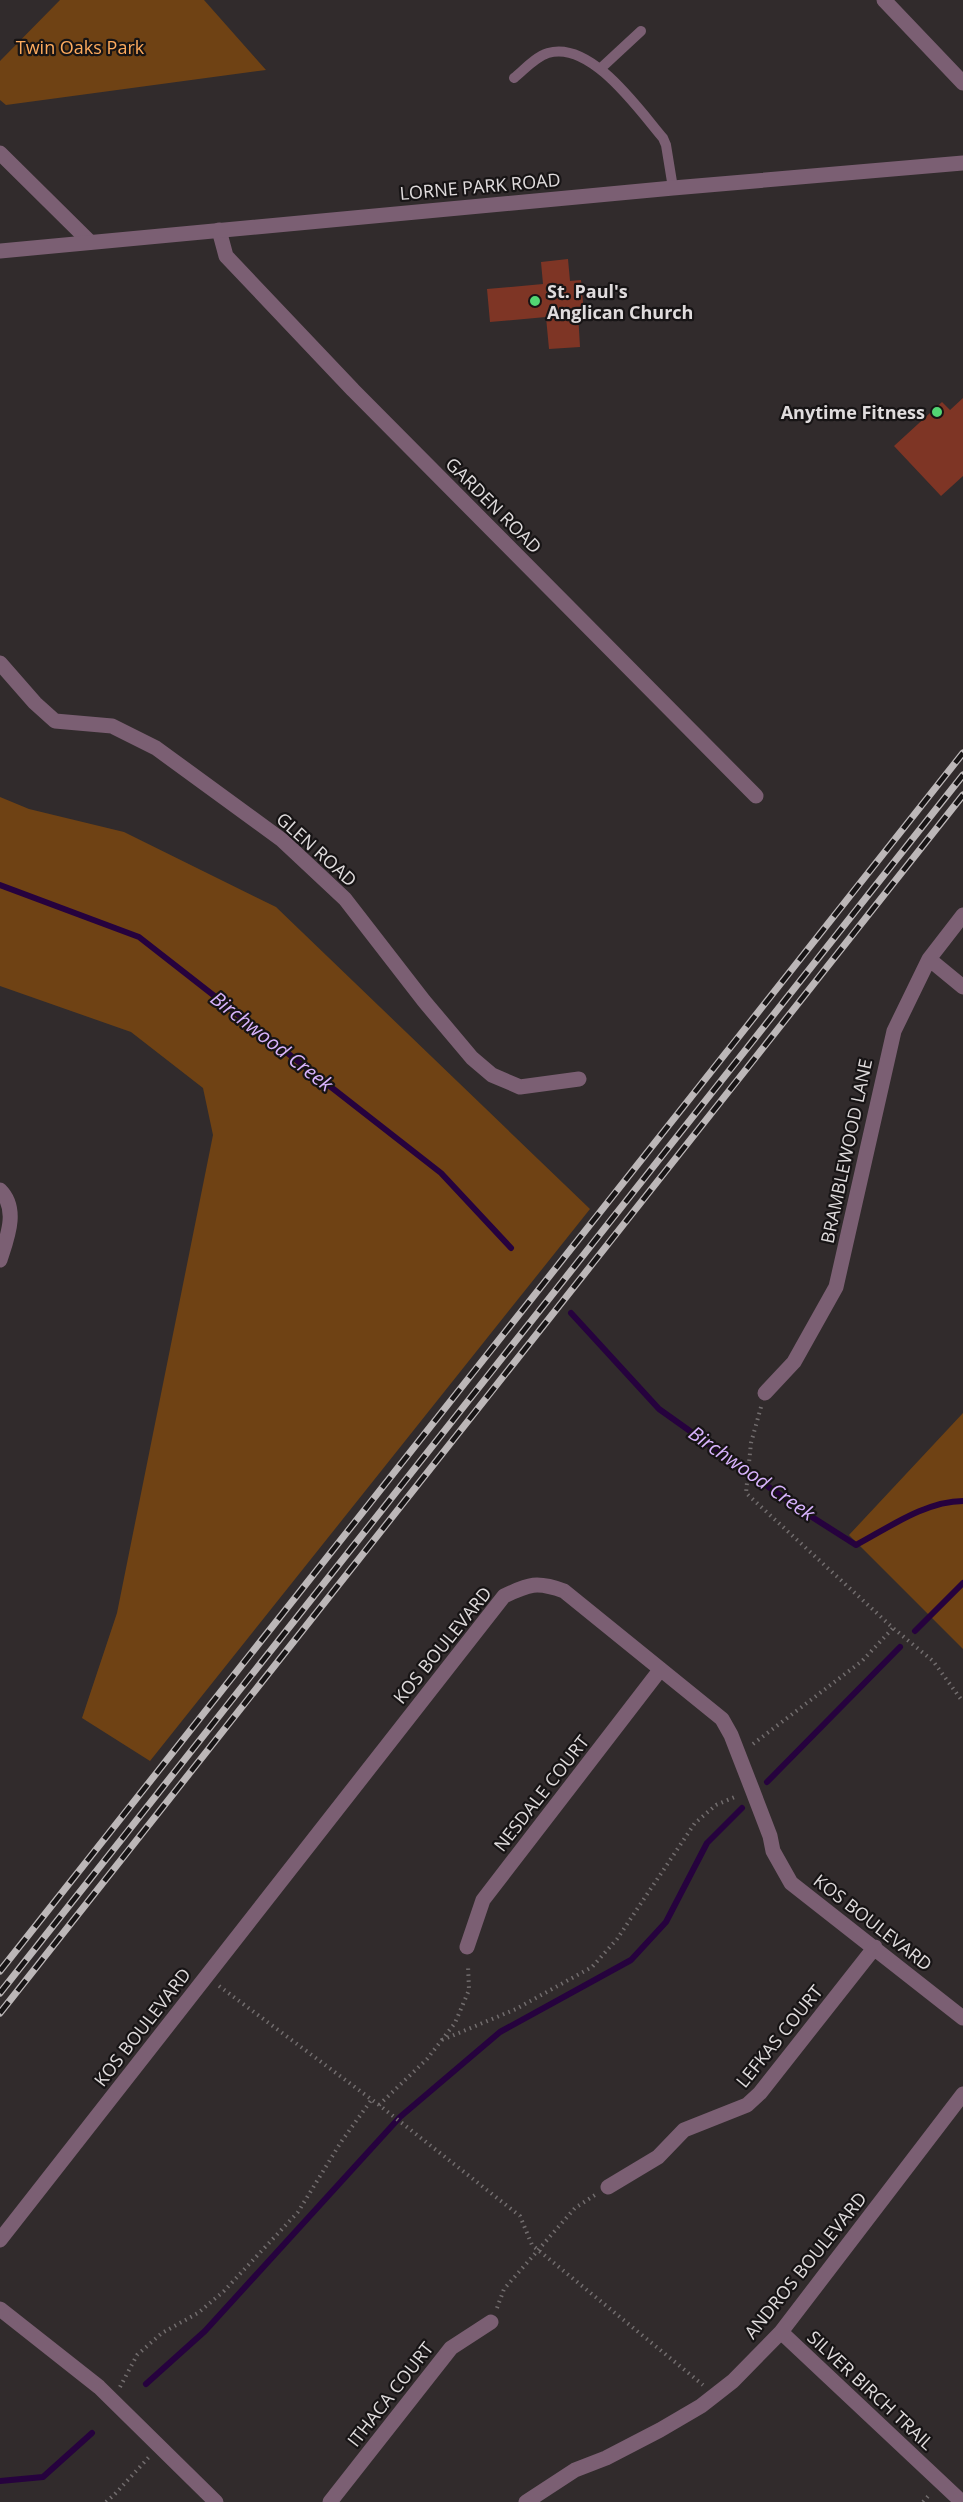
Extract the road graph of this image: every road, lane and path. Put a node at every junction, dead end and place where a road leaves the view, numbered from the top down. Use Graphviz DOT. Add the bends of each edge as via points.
graph roads {
  1 [pos="884,0"];
  2 [pos="642,31"];
  3 [pos="600,69"];
  4 [pos="514,78"];
  5 [pos="963,83"];
  6 [pos="0,153"];
  7 [pos="963,163"];
  8 [pos="673,188"];
  9 [pos="219,230"];
  10 [pos="90,242"];
  11 [pos="0,251"];
  12 [pos="0,663"];
  13 [pos="756,796"];
  14 [pos="963,915"];
  15 [pos="929,959"];
  16 [pos="963,987"];
  17 [pos="579,1080"];
  18 [pos="0,1190"];
  19 [pos="0,1260"];
  20 [pos="765,1393"];
  21 [pos="893,1628"];
  22 [pos="660,1671"];
  23 [pos="963,1702"];
  24 [pos="739,1755"];
  25 [pos="752,1789"];
  26 [pos="467,1947"];
  27 [pos="875,1947"];
  28 [pos="206,1977"];
  29 [pos="963,2018"];
  30 [pos="442,2040"];
  31 [pos="963,2094"];
  32 [pos="372,2099"];
  33 [pos="379,2104"];
  34 [pos="608,2187"];
  35 [pos="0,2240"];
  36 [pos="540,2251"];
  37 [pos="0,2309"];
  38 [pos="491,2322"];
  39 [pos="781,2332"];
  40 [pos="715,2395"];
  41 [pos="113,2401"];
  42 [pos="159,2446"];
  43 [pos="544,2497"];
  44 [pos="105,2502"];
  45 [pos="216,2502"];
  46 [pos="330,2502"];
  47 [pos="526,2502"];
  48 [pos="962,2502"];
  1 -- 5 [label="street"];
  2 -- 3 [label="lane"];
  3 -- 4 [label="lane" via="579,57 555,52 539,57"];
  3 -- 8 [label="lane" via="663,138"];
  6 -- 10 [label="street"];
  7 -- 8 [label="street, LORNE PARK ROAD"];
  8 -- 9 [label="street, LORNE PARK ROAD"];
  9 -- 10 [label="street, LORNE PARK ROAD"];
  9 -- 13 [label="street, GARDEN ROAD" via="226,256"];
  10 -- 11 [label="street, LORNE PARK ROAD"];
  12 -- 17 [label="street, GLEN ROAD" via="55,721 111,726 156,748 282,840 345,899 424,1001 472,1058 492,1075 520,1087"];
  14 -- 15 [label="street, BRAMBLEWOOD LANE"];
  15 -- 16 [label="street"];
  15 -- 20 [label="street, BRAMBLEWOOD LANE" via="894,1031 836,1287 794,1362"];
  18 -- 19 [label="street" via="11,1217"];
  20 -- 21 [label="path" via="751,1443 746,1493"];
  21 -- 23 [label="path" via="933,1661"];
  21 -- 24 [label="path" via="862,1661"];
  22 -- 24 [label="street, KOS BOULEVARD" via="722,1719"];
  22 -- 26 [label="street, NESDALE COURT" via="483,1900"];
  22 -- 28 [label="street, KOS BOULEVARD" via="564,1591 533,1584 504,1596"];
  24 -- 25 [label="street, KOS BOULEVARD"];
  25 -- 27 [label="street, KOS BOULEVARD" via="773,1851 791,1883"];
  25 -- 30 [label="path" via="716,1805 694,1823 617,1939 592,1967 516,2009"];
  26 -- 30 [label="path" via="469,1989 455,2023"];
  27 -- 29 [label="street, KOS BOULEVARD"];
  27 -- 34 [label="street, LEFKAS COURT" via="747,2105 684,2130 658,2157"];
  28 -- 32 [label="path"];
  28 -- 35 [label="street, KOS BOULEVARD"];
  30 -- 33 [label="path"];
  31 -- 39 [label="street, ANDROS BOULEVARD"];
  32 -- 33 [label="path"];
  32 -- 41 [label="path" via="298,2212 224,2291 137,2355"];
  33 -- 36 [label="path" via="520,2217 532,2245"];
  34 -- 36 [label="path" via="575,2208"];
  36 -- 38 [label="path" via="504,2289"];
  36 -- 40 [label="path"];
  37 -- 41 [label="street"];
  38 -- 46 [label="street, ITHACA COURT" via="451,2348"];
  39 -- 40 [label="street, ANDROS BOULEVARD"];
  39 -- 48 [label="street, SILVER BIRCH TRAIL"];
  40 -- 43 [label="street, ANDROS BOULEVARD" via="660,2430 574,2470"];
  41 -- 42 [label="street"];
  42 -- 44 [label="path"];
  42 -- 45 [label="street"];
  43 -- 47 [label="street, ANDROS BOULEVARD"];
}
